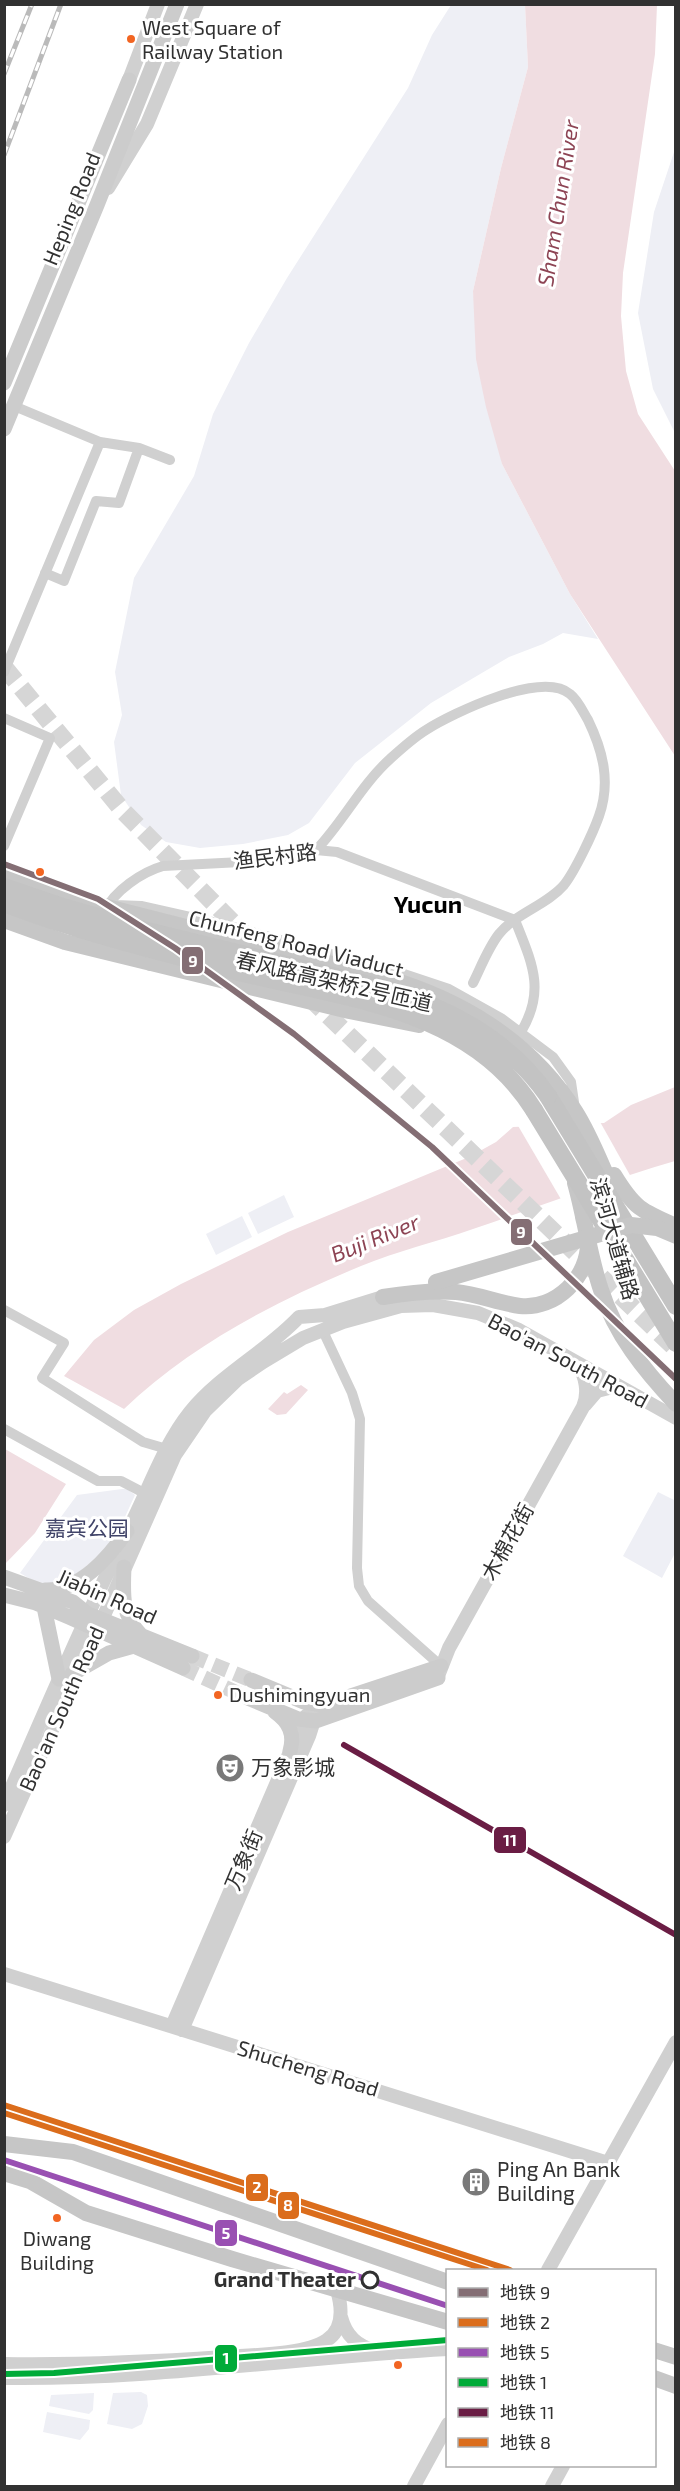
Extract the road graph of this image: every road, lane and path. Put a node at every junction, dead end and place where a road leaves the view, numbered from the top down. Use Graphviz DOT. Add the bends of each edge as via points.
graph roads {
  1 [pos="158,4"];
  2 [pos="177,4"];
  3 [pos="197,4"];
  4 [pos="129,80"];
  5 [pos="97,205"];
  6 [pos="4,383"];
  7 [pos="14,406"];
  8 [pos="4,429"];
  9 [pos="100,442"];
  10 [pos="139,448"];
  11 [pos="170,460"];
  12 [pos="45,573"];
  13 [pos="4,672"];
  14 [pos="4,718"];
  15 [pos="4,846"];
  16 [pos="316,850"];
  17 [pos="4,872"];
  18 [pos="4,887"];
  19 [pos="4,903"];
  20 [pos="107,907"];
  21 [pos="515,920"];
  22 [pos="8,922"];
  23 [pos="91,948"];
  24 [pos="473,983"];
  25 [pos="521,1032"];
  26 [pos="460,1038"];
  27 [pos="530,1047"];
  28 [pos="623,1206"];
  29 [pos="590,1215"];
  30 [pos="675,1226"];
  31 [pos="675,1236"];
  32 [pos="383,1297"];
  33 [pos="675,1306"];
  34 [pos="4,1310"];
  35 [pos="322,1329"];
  36 [pos="675,1343"];
  37 [pos="577,1362"];
  38 [pos="617,1386"];
  39 [pos="675,1404"];
  40 [pos="583,1407"];
  41 [pos="675,1419"];
  42 [pos="4,1429"];
  43 [pos="167,1449"];
  44 [pos="146,1494"];
  45 [pos="127,1531"];
  46 [pos="124,1568"];
  47 [pos="8,1579"];
  48 [pos="41,1590"];
  49 [pos="5,1596"];
  50 [pos="44,1607"];
  51 [pos="92,1622"];
  52 [pos="139,1641"];
  53 [pos="188,1662"];
  54 [pos="439,1672"];
  55 [pos="66,1676"];
  56 [pos="251,1680"];
  57 [pos="315,1712"];
  58 [pos="290,1751"];
  59 [pos="4,1805"];
  60 [pos="4,1837"];
  61 [pos="5,1974"];
  62 [pos="177,2028"];
  63 [pos="675,2042"];
  64 [pos="4,2144"];
  65 [pos="608,2163"];
  66 [pos="4,2173"];
  67 [pos="549,2269"];
  68 [pos="446,2282"];
  69 [pos="337,2290"];
  70 [pos="341,2318"];
  71 [pos="446,2322"];
  72 [pos="446,2349"];
  73 [pos="656,2351"];
  74 [pos="380,2352"];
  75 [pos="675,2357"];
  76 [pos="4,2364"];
  77 [pos="4,2378"];
  78 [pos="656,2379"];
  79 [pos="675,2385"];
  80 [pos="446,2426"];
  81 [pos="562,2467"];
  82 [pos="414,2487"];
  83 [pos="552,2487"];
  1 -- 4 [label="street"];
  2 -- 5 [label="main road, Heping Road"];
  3 -- 5 [label="street" via="147,124"];
  4 -- 6 [label="main road, Heping Road"];
  5 -- 7 [label="main road, Heping Road"];
  7 -- 8 [label="main road, Heping Road"];
  7 -- 9 [label="street"];
  9 -- 10 [label="street"];
  9 -- 12 [label="street"];
  10 -- 11 [label="street"];
  10 -- 12 [label="street" via="119,503 96,501 64,581"];
  12 -- 13 [label="street"];
  14 -- 15 [label="street" via="50,738"];
  16 -- 20 [label="street, 渔民村路" via="261,861 163,866 148,871 124,888"];
  16 -- 21 [label="street, 渔民村路" via="348,855"];
  16 -- 21 [label="street" via="389,759 425,730 474,706 528,687 570,693 596,737 605,766 599,815 564,885"];
  17 -- 20 [label="main road, 滨河大道辅路"];
  18 -- 28 [label="highway, Chunfeng Road Viaduct, bridge" via="104,919 390,990 458,1017 498,1043 529,1072"];
  19 -- 26 [label="highway, Chunfeng Road Viaduct, bridge" via="114,940 392,1009"];
  20 -- 23 [label="street, 渔民村路"];
  20 -- 25 [label="street" via="133,904 187,916 420,978 462,995"];
  20 -- 27 [label="main road, 滨河大道辅路" via="428,991"];
  21 -- 24 [label="street" via="499,934"];
  21 -- 25 [label="street" via="535,972 532,1014"];
  22 -- 23 [label="main road, 春风路高架桥2号匝道"];
  23 -- 26 [label="main road, 春风路高架桥2号匝道, bridge" via="421,1025"];
  25 -- 27 [label="street"];
  26 -- 29 [label="highway, Chunfeng Road Viaduct, bridge" via="504,1070 534,1110 572,1173"];
  27 -- 28 [label="main road, 滨河大道辅路" via="578,1116"];
  28 -- 30 [label="main road, 滨河大道辅路"];
  28 -- 33 [label="highway, Chunfeng Road Viaduct" via="638,1246"];
  29 -- 32 [label="main road" via="582,1264 569,1287 549,1303 520,1306 446,1291"];
  29 -- 36 [label="highway, Chunfeng Road Viaduct"];
  29 -- 39 [label="main road, 滨河大道辅路" via="601,1291 642,1367"];
  31 -- 32 [label="main road, bridge" via="657,1228 631,1225"];
  32 -- 43 [label="street, Bao'an South Road" via="325,1315 299,1317 279,1339 240,1365 205,1396"];
  34 -- 43 [label="street" via="64,1343 42,1378 143,1442"];
  35 -- 37 [label="street, Bao'an South Road" via="384,1310 433,1305 499,1322"];
  35 -- 46 [label="street, Bao'an South Road" via="250,1371 198,1420 175,1455"];
  35 -- 54 [label="street" via="360,1419 359,1586 374,1609"];
  37 -- 38 [label="street, Bao'an South Road"];
  37 -- 40 [label="street, 木棉花街" via="587,1396"];
  38 -- 40 [label="street, 木棉花街" via="597,1391"];
  38 -- 41 [label="street, Bao'an South Road"];
  40 -- 54 [label="street, 木棉花街"];
  42 -- 44 [label="street" via="98,1481 121,1481"];
  43 -- 44 [label="street, Bao'an South Road"];
  44 -- 45 [label="street, Bao'an South Road"];
  45 -- 48 [label="main road" via="96,1567 69,1585"];
  45 -- 51 [label="street, Bao'an South Road"];
  46 -- 51 [label="street, Bao'an South Road"];
  46 -- 52 [label="main road" via="124,1608"];
  47 -- 48 [label="main road, Jiabin Road"];
  48 -- 51 [label="main road, Jiabin Road" via="73,1602"];
  49 -- 50 [label="main road, Jiabin Road"];
  50 -- 51 [label="main road, Jiabin Road"];
  50 -- 55 [label="main road" via="57,1659"];
  51 -- 52 [label="main road, Jiabin Road"];
  51 -- 55 [label="street, Bao'an South Road"];
  52 -- 53 [label="main road, Jiabin Road"];
  52 -- 55 [label="main road"];
  54 -- 57 [label="main road"];
  55 -- 59 [label="street, Bao'an South Road"];
  55 -- 60 [label="street, Bao'an South Road" via="52,1730"];
  56 -- 57 [label="main road"];
  57 -- 58 [label="street, 万象街"];
  57 -- 58 [label="main road" via="255,1701 287,1722 292,1736"];
  57 -- 62 [label="street"];
  58 -- 62 [label="street, 万象街"];
  61 -- 62 [label="street, Shucheng Road"];
  62 -- 65 [label="street, Shucheng Road"];
  63 -- 65 [label="street"];
  64 -- 68 [label="main road" via="73,2152"];
  65 -- 67 [label="street"];
  66 -- 69 [label="main road" via="30,2181 86,2214"];
  69 -- 70 [label="street"];
  69 -- 71 [label="main road"];
  70 -- 74 [label="street" via="352,2340"];
  70 -- 76 [label="street" via="326,2341 285,2352 130,2363"];
  72 -- 74 [label="street"];
  73 -- 75 [label="main road"];
  74 -- 77 [label="street" via="159,2373"];
  78 -- 79 [label="main road"];
  80 -- 82 [label="street"];
  81 -- 83 [label="street"];
}
